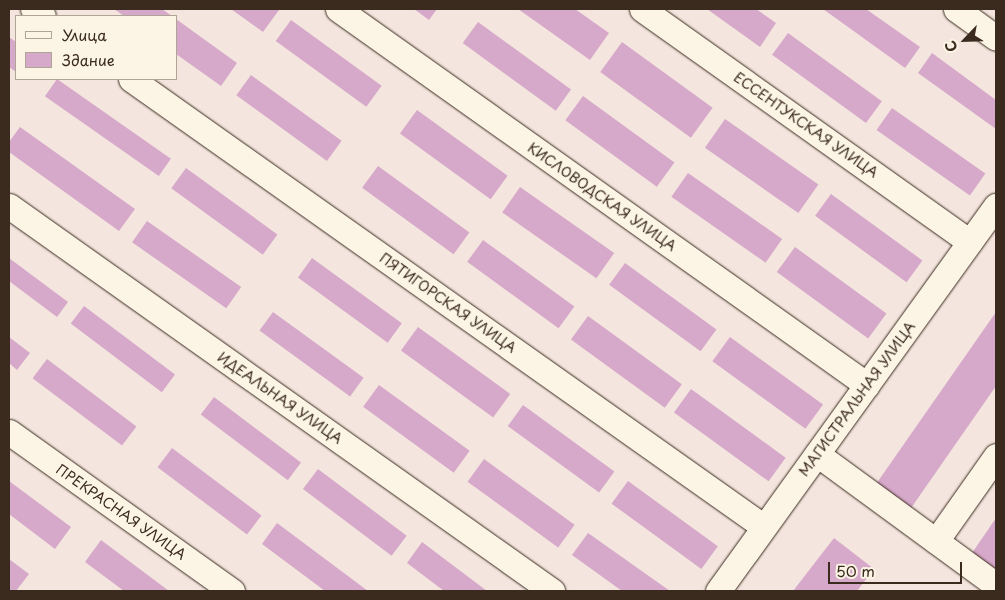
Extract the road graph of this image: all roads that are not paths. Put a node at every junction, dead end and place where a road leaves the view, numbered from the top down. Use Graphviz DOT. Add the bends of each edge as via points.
graph roads {
  1 [pos="338,9"];
  2 [pos="642,9"];
  3 [pos="956,9"];
  4 [pos="996,38"];
  5 [pos="133,80"];
  6 [pos="9,206"];
  7 [pos="996,206"];
  8 [pos="970,242"];
  9 [pos="867,385"];
  10 [pos="9,432"];
  11 [pos="817,454"];
  12 [pos="996,456"];
  13 [pos="764,527"];
  14 [pos="936,541"];
  15 [pos="996,585"];
  16 [pos="232,591"];
  17 [pos="552,591"];
  18 [pos="718,591"];
  1 -- 9 [label="street, КИСЛОВОДСКАЯ УЛИЦА"];
  2 -- 8 [label="street, ЕССЕНТУКСКАЯ УЛИЦА"];
  3 -- 4 [label="street"];
  5 -- 13 [label="street, ПЯТИГОРСКАЯ УЛИЦА"];
  6 -- 17 [label="street, ИДЕАЛЬНАЯ УЛИЦА"];
  7 -- 8 [label="street, МАГИСТРАЛЬНАЯ УЛИЦА"];
  8 -- 9 [label="street, МАГИСТРАЛЬНАЯ УЛИЦА"];
  9 -- 11 [label="street, МАГИСТРАЛЬНАЯ УЛИЦА"];
  10 -- 16 [label="street, ПРЕКРАСНАЯ УЛИЦА"];
  11 -- 13 [label="street, МАГИСТРАЛЬНАЯ УЛИЦА"];
  11 -- 14 [label="street"];
  12 -- 14 [label="street"];
  13 -- 18 [label="street, МАГИСТРАЛЬНАЯ УЛИЦА"];
  14 -- 15 [label="street"];
}
